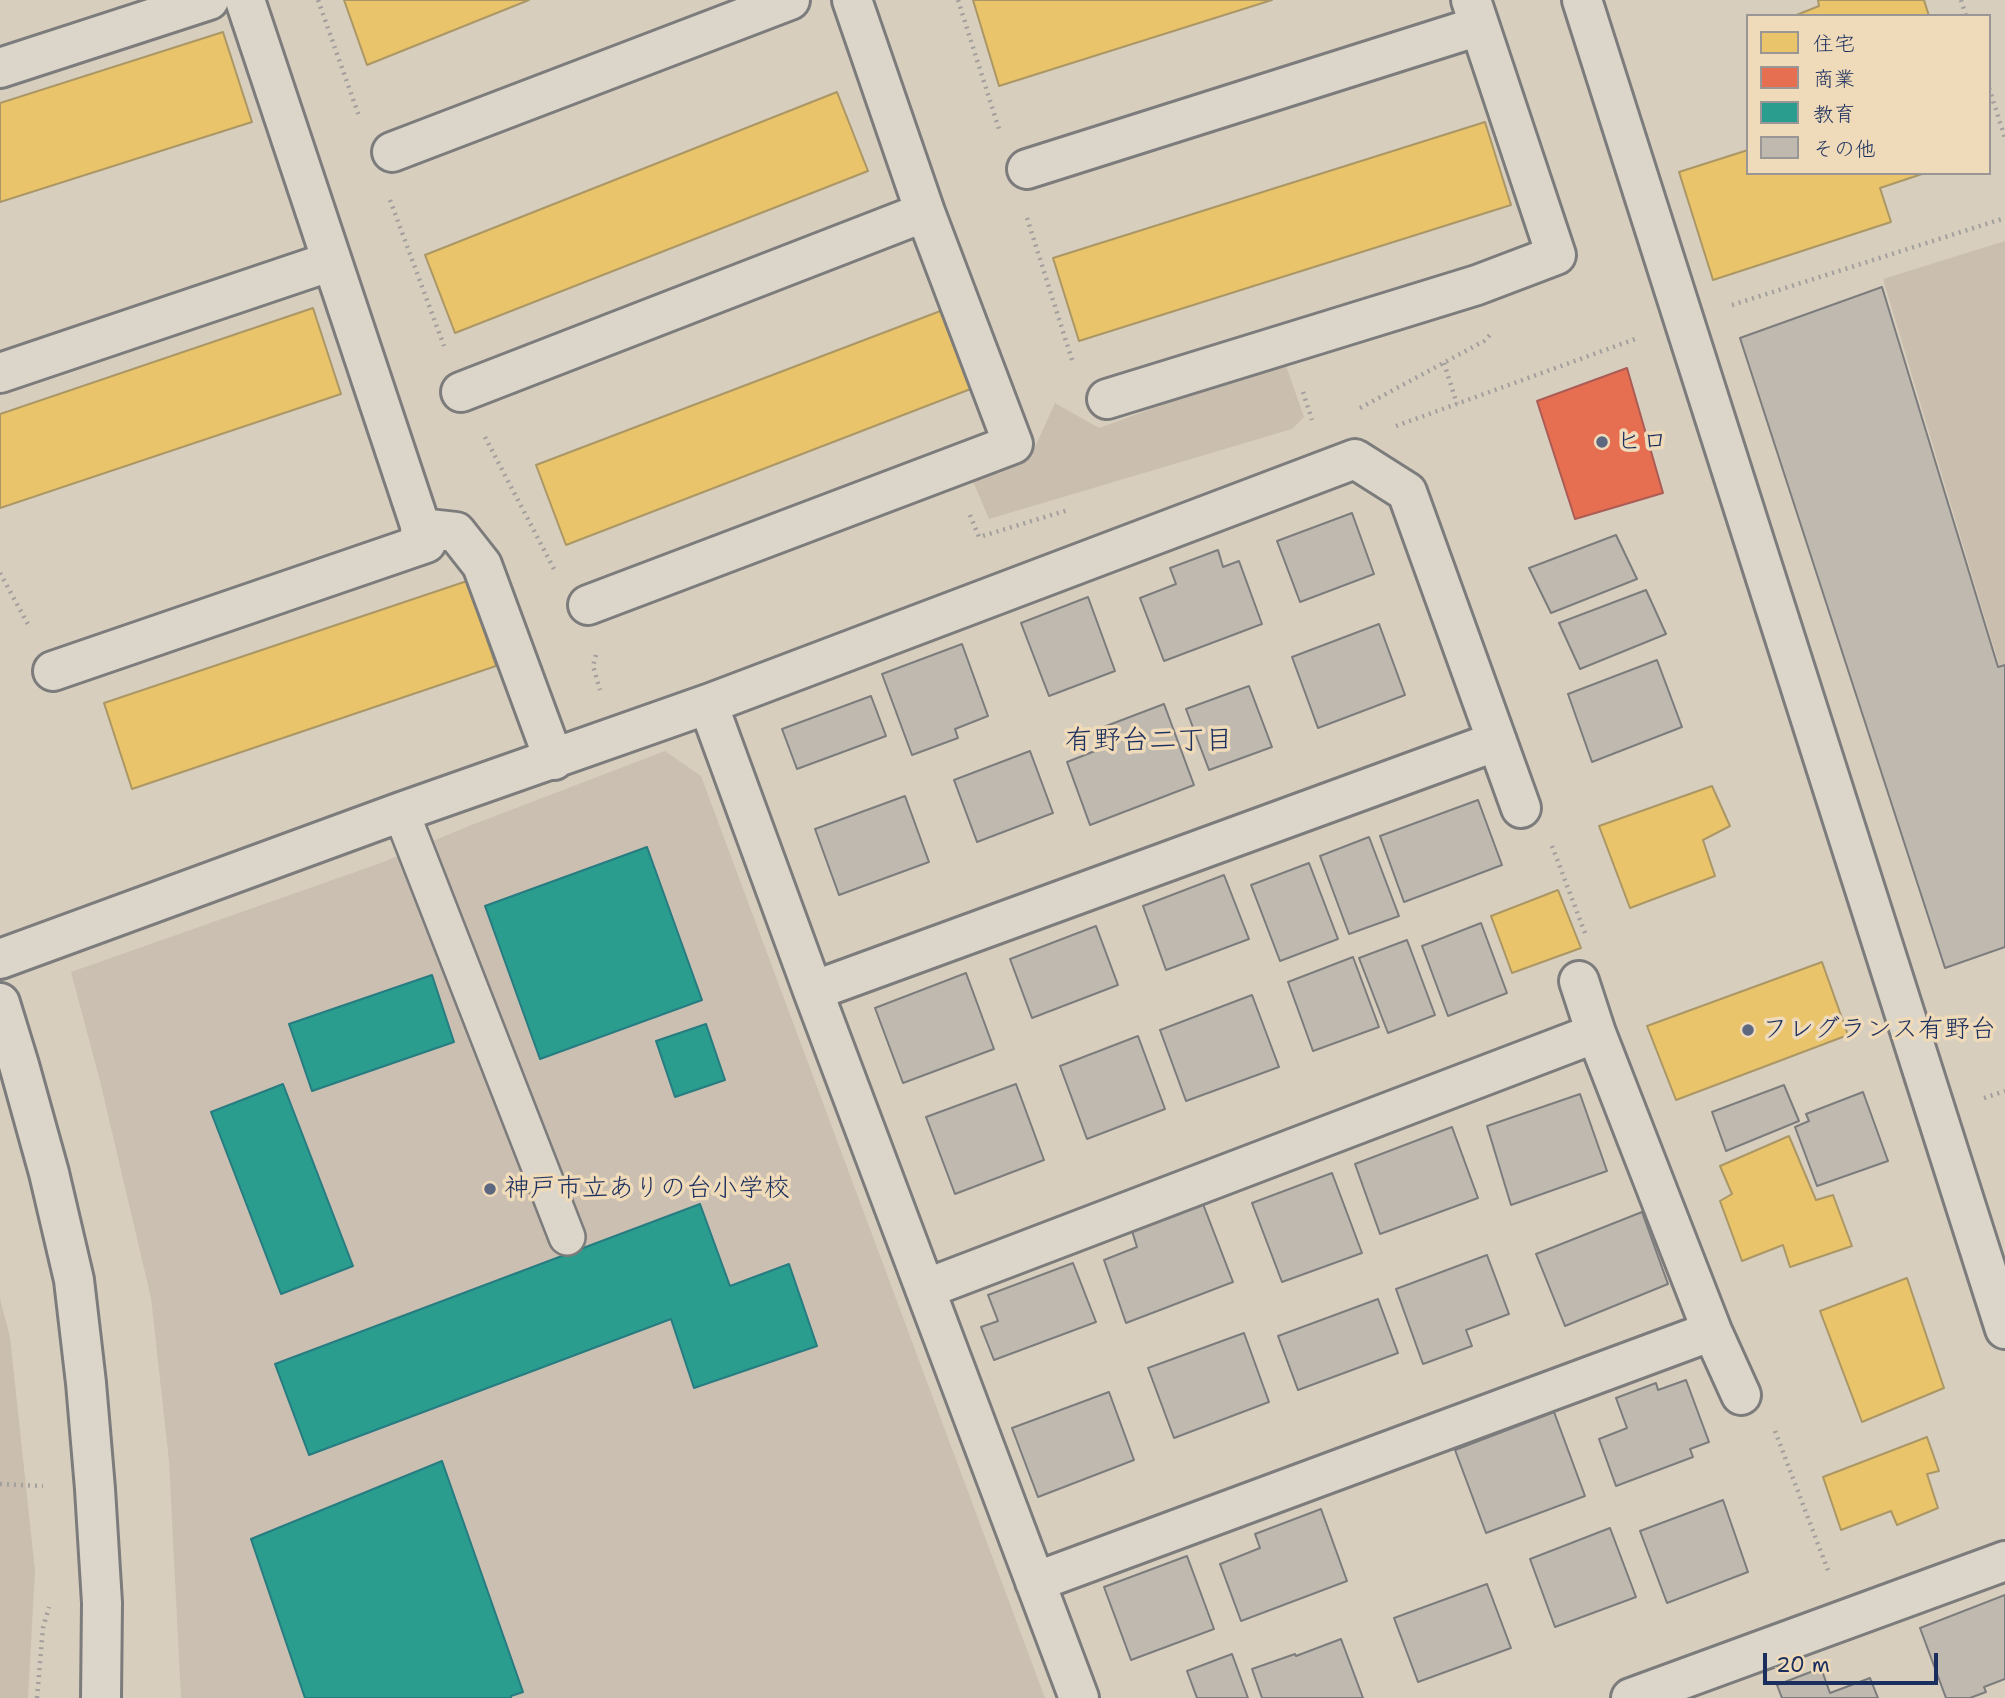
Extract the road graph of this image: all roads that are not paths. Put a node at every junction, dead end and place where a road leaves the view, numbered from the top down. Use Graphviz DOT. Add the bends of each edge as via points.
graph roads {
  1 [pos="209,0"];
  2 [pos="245,0"];
  3 [pos="790,0"];
  4 [pos="852,0"];
  5 [pos="1582,0"];
  6 [pos="1475,13"];
  7 [pos="0,68"];
  8 [pos="392,152"];
  9 [pos="1027,169"];
  10 [pos="925,212"];
  11 [pos="332,261"];
  12 [pos="0,373"];
  13 [pos="461,392"];
  14 [pos="1107,399"];
  15 [pos="421,527"];
  16 [pos="594,602"];
  17 [pos="53,671"];
  18 [pos="708,704"];
  19 [pos="1497,741"];
  20 [pos="554,760"];
  21 [pos="1519,805"];
  22 [pos="401,812"];
  23 [pos="0,959"];
  24 [pos="1580,984"];
  25 [pos="813,991"];
  26 [pos="0,1003"];
  27 [pos="1597,1033"];
  28 [pos="567,1237"];
  29 [pos="925,1289"];
  30 [pos="2005,1329"];
  31 [pos="1712,1331"];
  32 [pos="1739,1390"];
  33 [pos="2005,1562"];
  34 [pos="1035,1582"];
  35 [pos="101,1698"];
  36 [pos="1079,1698"];
  37 [pos="1631,1698"];
  1 -- 7 [label="street"];
  2 -- 11 [label="street"];
  3 -- 8 [label="street"];
  4 -- 10 [label="street"];
  5 -- 30 [label="street"];
  6 -- 9 [label="street"];
  6 -- 14 [label="street" via="1556,255 1477,285"];
  10 -- 13 [label="street"];
  10 -- 16 [label="street" via="1013,444"];
  11 -- 12 [label="street"];
  11 -- 15 [label="street"];
  15 -- 17 [label="street" via="426,543"];
  15 -- 20 [label="street" via="456,532 482,565"];
  18 -- 19 [label="street" via="1355,459 1408,492"];
  18 -- 20 [label="street"];
  18 -- 25 [label="street"];
  19 -- 21 [label="street"];
  19 -- 25 [label="street"];
  20 -- 22 [label="street"];
  22 -- 23 [label="street"];
  22 -- 28 [label="lane"];
  24 -- 27 [label="street"];
  25 -- 29 [label="street"];
  26 -- 35 [label="street" via="74,1280 95,1489 102,1603"];
  27 -- 29 [label="street"];
  27 -- 31 [label="street"];
  29 -- 34 [label="street"];
  31 -- 32 [label="street"];
  31 -- 34 [label="street"];
  33 -- 37 [label="street"];
  34 -- 36 [label="street"];
}
